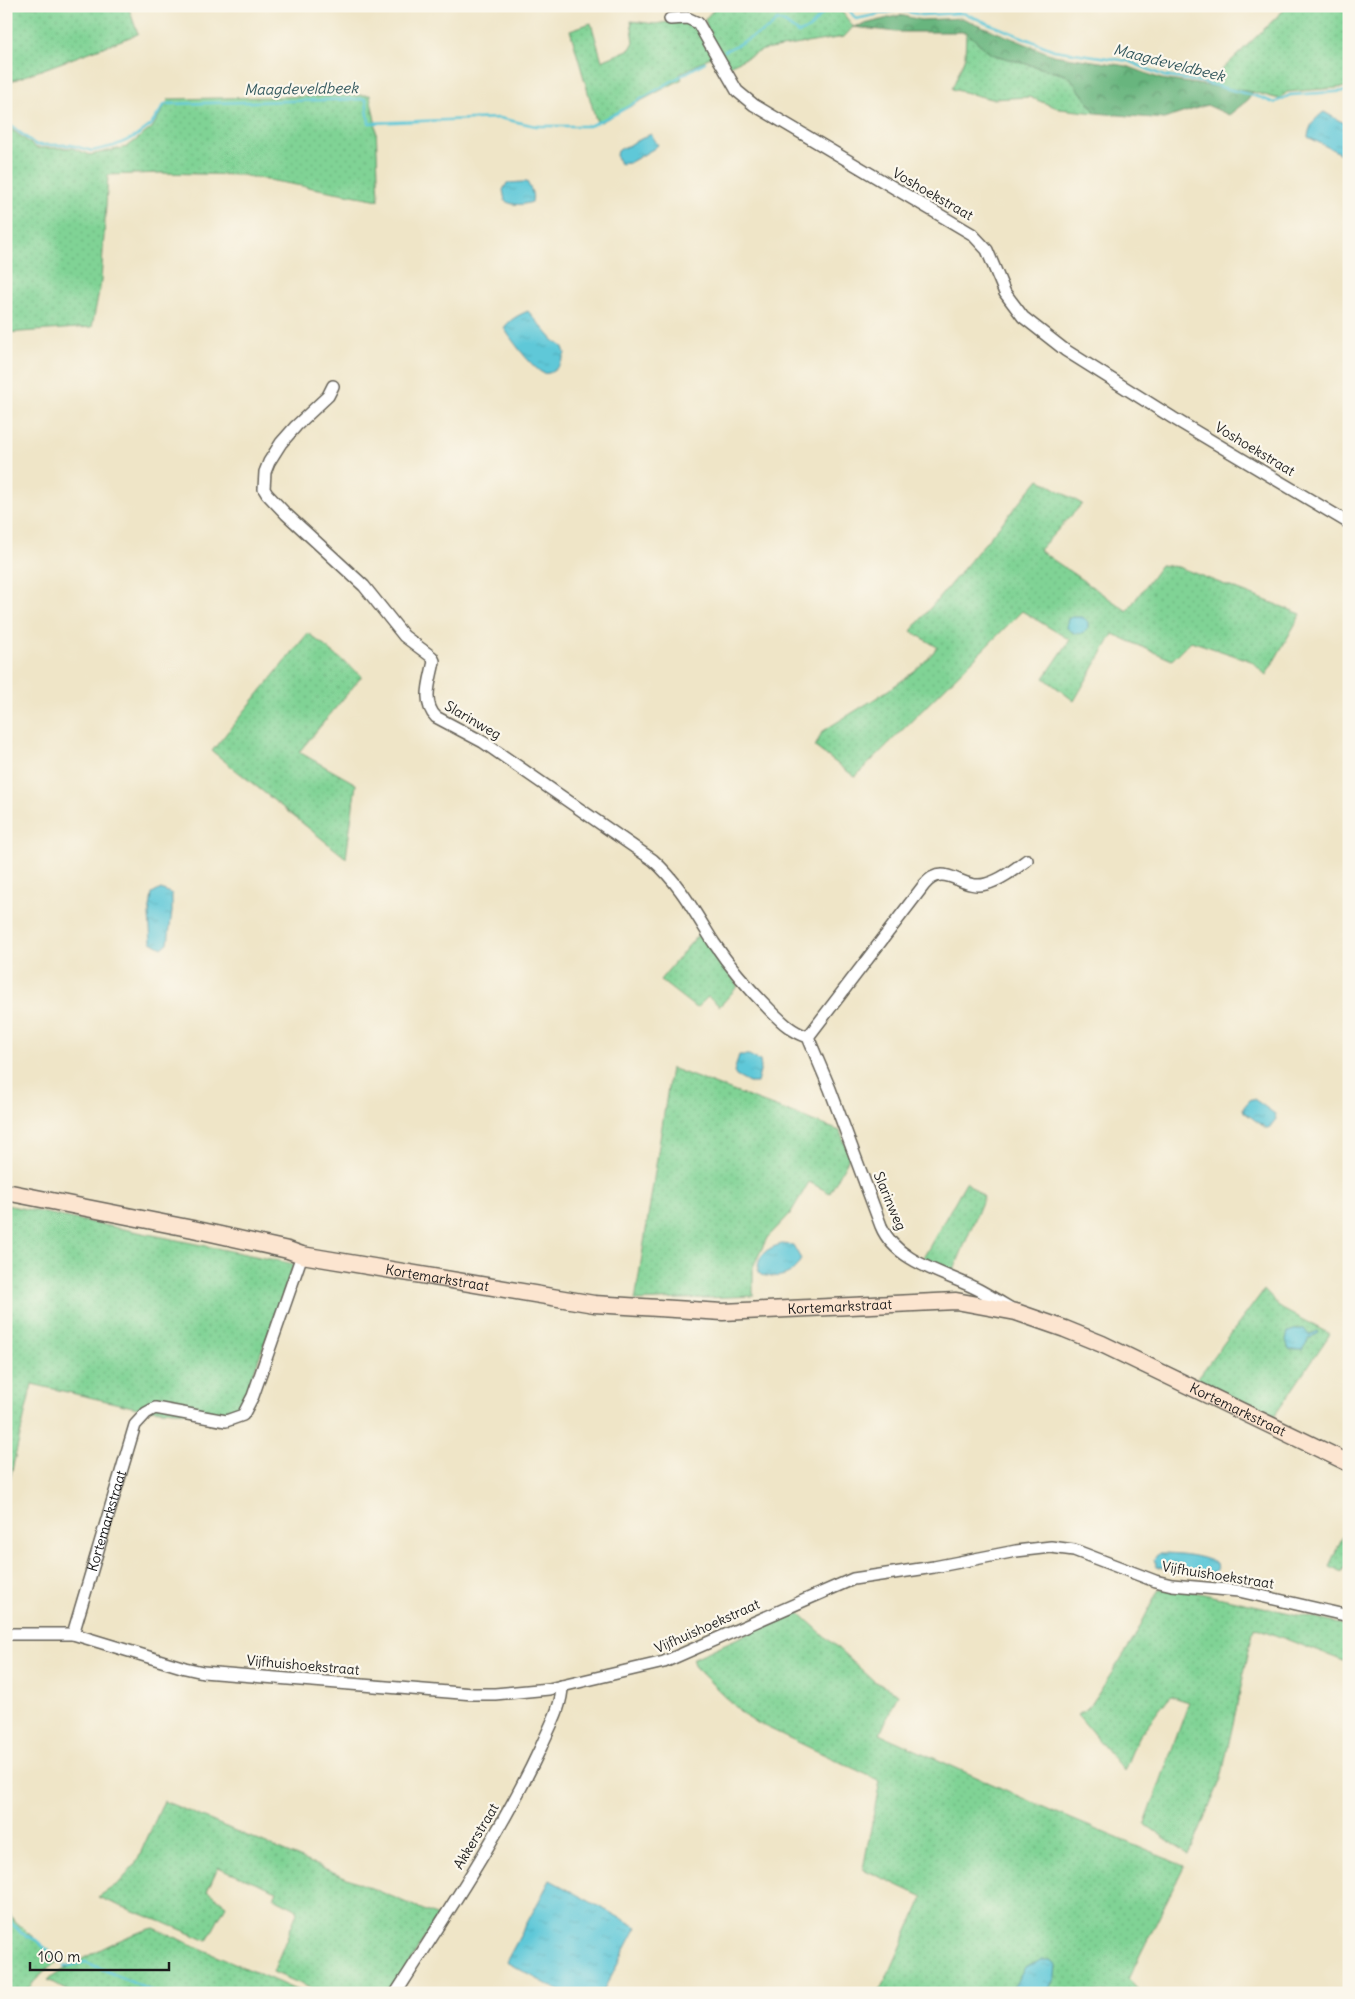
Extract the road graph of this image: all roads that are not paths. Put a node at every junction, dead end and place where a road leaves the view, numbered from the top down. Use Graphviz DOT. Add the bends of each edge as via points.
graph roads {
  1 [pos="670,19"];
  2 [pos="333,386"];
  3 [pos="1349,523"];
  4 [pos="1027,860"];
  5 [pos="808,1037"];
  6 [pos="6,1192"];
  7 [pos="302,1255"];
  8 [pos="1016,1312"];
  9 [pos="1349,1462"];
  10 [pos="1349,1616"];
  11 [pos="6,1634"];
  12 [pos="73,1634"];
  13 [pos="562,1686"];
  14 [pos="396,1993"];
  1 -- 3 [label="street, Voshoekstraat" via="686,18 698,24 737,91 754,105 972,234 987,250 1005,293 1023,317 1065,350"];
  2 -- 5 [label="street, Slarinweg" via="328,396 286,437 269,462 263,483 267,494 364,586 404,636 432,657 428,701 432,713 483,742 653,860 669,874 714,944 760,999 787,1026"];
  4 -- 5 [label="street" via="986,884 972,885 943,874 934,876"];
  5 -- 8 [label="street, Slarinweg" via="889,1241 912,1259 979,1290"];
  6 -- 7 [label="street, Kortemarkstraat" via="193,1229"];
  7 -- 8 [label="street, Kortemarkstraat" via="594,1304 723,1312 956,1301"];
  7 -- 12 [label="street, Kortemarkstraat" via="253,1396 243,1415 226,1421 155,1408 135,1425"];
  8 -- 9 [label="street, Kortemarkstraat" via="1102,1344"];
  10 -- 13 [label="street, Vijfhuishoekstraat" via="1239,1592 1172,1585 1074,1550 1036,1548 853,1579 664,1662"];
  11 -- 12 [label="street, Vijfhuishoekstraat"];
  12 -- 13 [label="street, Vijfhuishoekstraat" via="203,1672 473,1694"];
  13 -- 14 [label="street, Akkerstraat" via="562,1696 553,1720 518,1794"];
}
